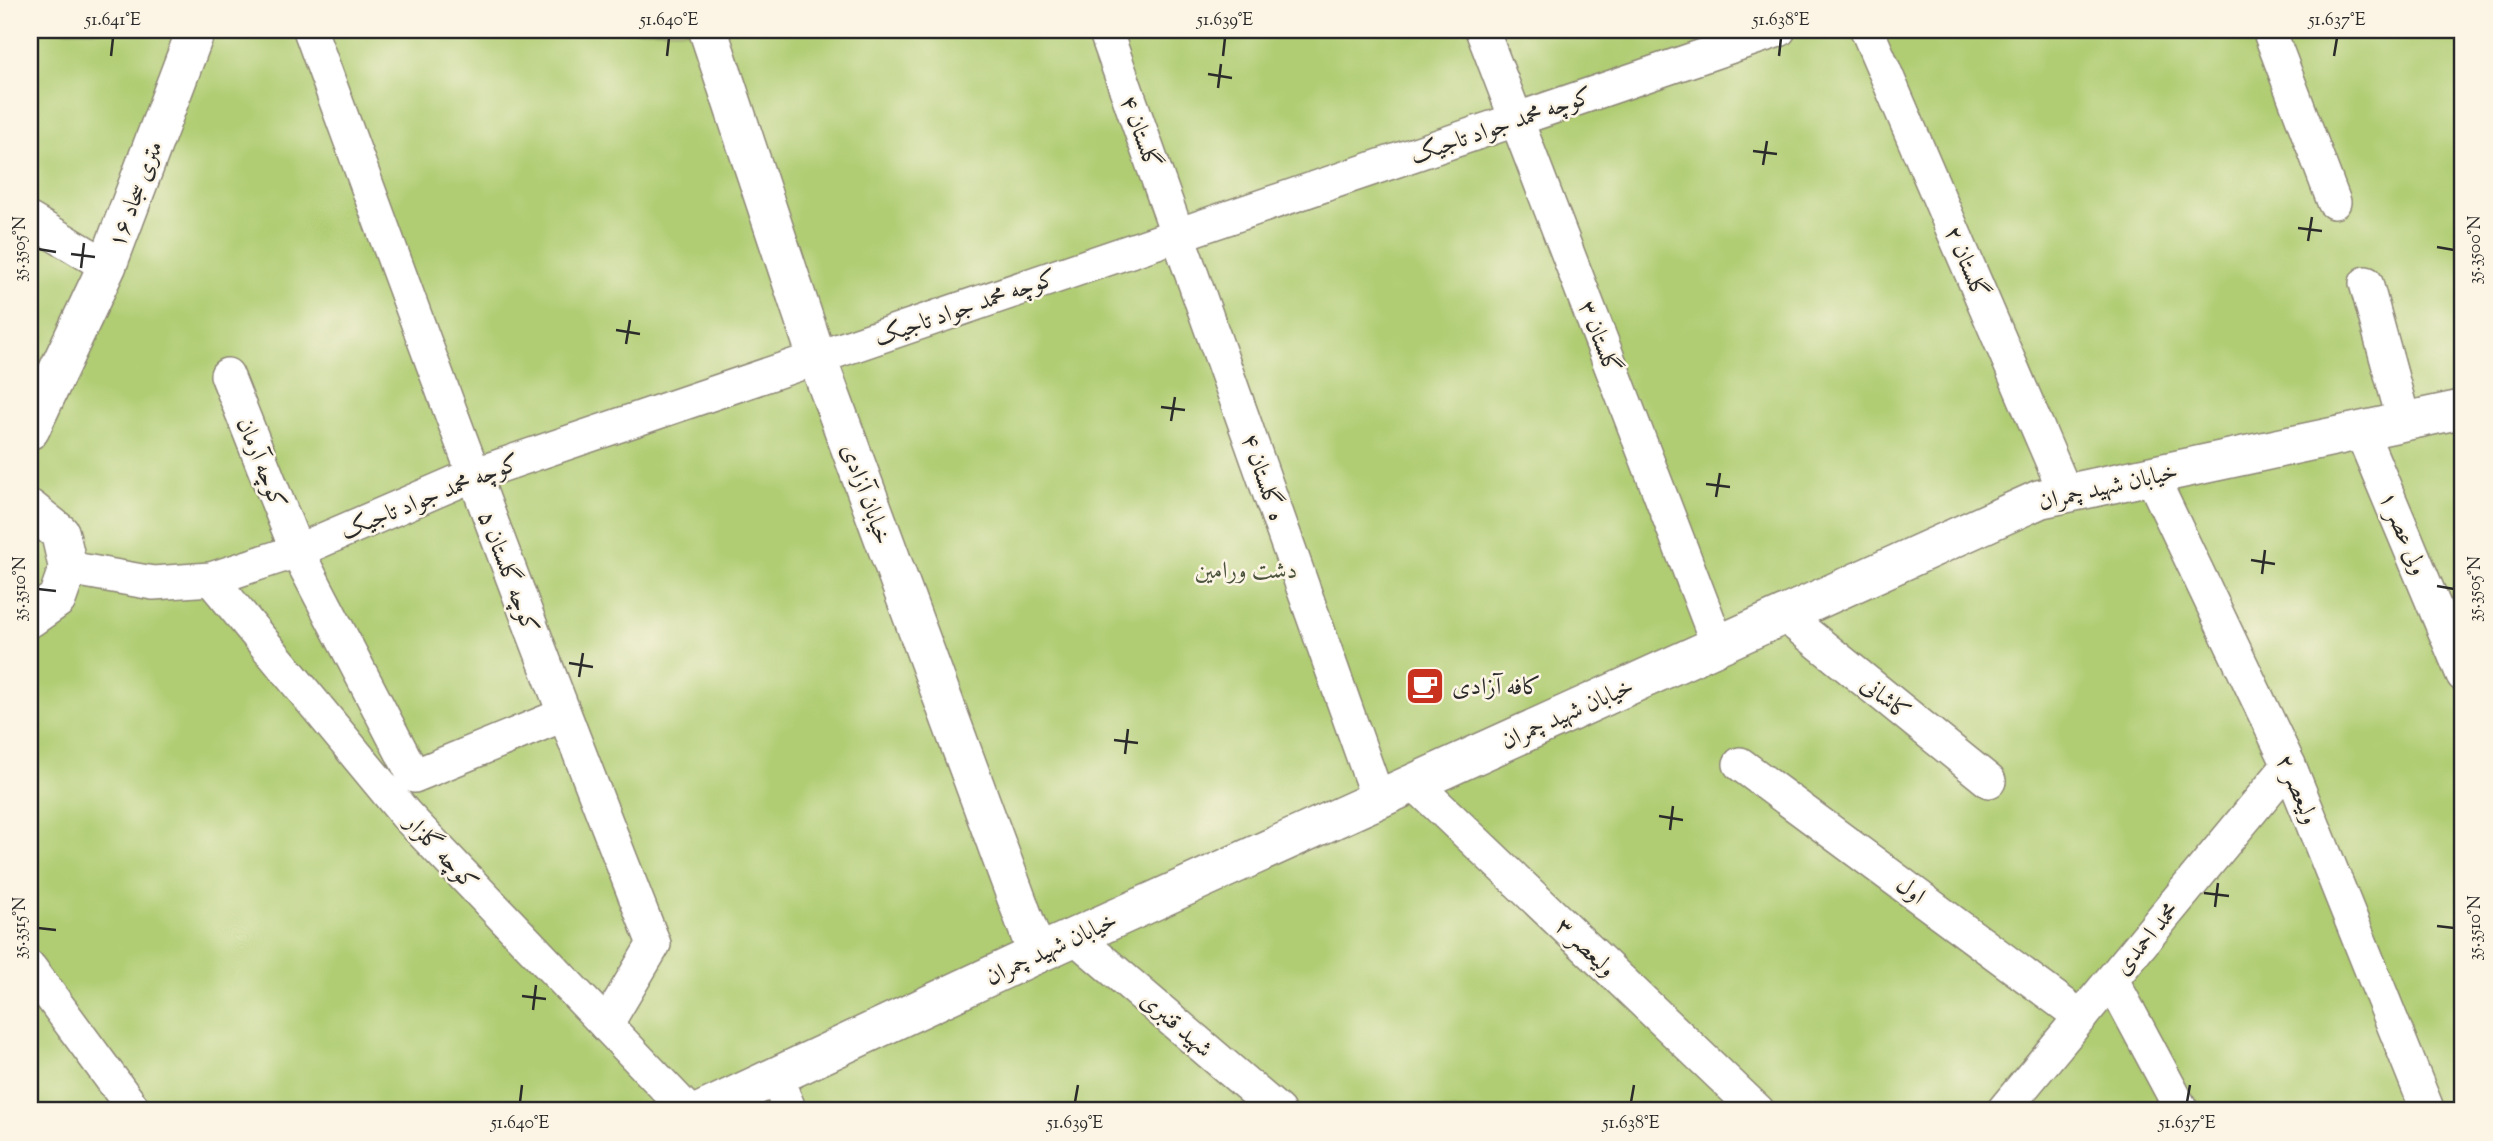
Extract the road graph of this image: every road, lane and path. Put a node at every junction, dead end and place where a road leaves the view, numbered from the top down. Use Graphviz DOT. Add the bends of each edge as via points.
graph roads {
  1 [pos="310,30"];
  2 [pos="708,30"];
  3 [pos="1105,30"];
  4 [pos="1482,30"];
  5 [pos="1779,30"];
  6 [pos="1867,30"];
  7 [pos="2269,30"];
  8 [pos="190,32"];
  9 [pos="1516,120"];
  10 [pos="2334,202"];
  11 [pos="30,220"];
  12 [pos="1178,234"];
  13 [pos="107,266"];
  14 [pos="2366,283"];
  15 [pos="817,358"];
  16 [pos="227,375"];
  17 [pos="2463,409"];
  18 [pos="2404,422"];
  19 [pos="30,430"];
  20 [pos="2361,430"];
  21 [pos="473,475"];
  22 [pos="2151,475"];
  23 [pos="2066,494"];
  24 [pos="30,509"];
  25 [pos="298,551"];
  26 [pos="68,568"];
  27 [pos="211,579"];
  28 [pos="1784,615"];
  29 [pos="30,618"];
  30 [pos="1718,645"];
  31 [pos="2463,675"];
  32 [pos="564,715"];
  33 [pos="1740,764"];
  34 [pos="2289,765"];
  35 [pos="1989,781"];
  36 [pos="1414,783"];
  37 [pos="1378,799"];
  38 [pos="1075,937"];
  39 [pos="1037,954"];
  40 [pos="30,968"];
  41 [pos="2112,980"];
  42 [pos="2081,1017"];
  43 [pos="606,1025"];
  44 [pos="776,1077"];
  45 [pos="135,1111"];
  46 [pos="688,1111"];
  47 [pos="702,1111"];
  48 [pos="790,1111"];
  49 [pos="1278,1111"];
  50 [pos="1758,1111"];
  51 [pos="2003,1111"];
  52 [pos="2182,1111"];
  53 [pos="2428,1111"];
  1 -- 21 [label="street, کوچه گلستان ۵"];
  2 -- 15 [label="main road, خیابان آزادی"];
  3 -- 12 [label="street, گلستان ۴"];
  4 -- 9 [label="street, گلستان ۳"];
  5 -- 9 [label="street, کوچه محمد جواد تاجیک"];
  6 -- 23 [label="street, گلستان ۲"];
  7 -- 10 [label="street"];
  8 -- 13 [label="main road, ۱۶ متری سجاد"];
  9 -- 12 [label="street, کوچه محمد جواد تاجیک"];
  9 -- 30 [label="street, گلستان ۳"];
  11 -- 13 [label="street"];
  12 -- 15 [label="street, کوچه محمد جواد تاجیک"];
  12 -- 37 [label="street, ه گلستان ۴"];
  13 -- 19 [label="main road, ۱۶ متری سجاد"];
  14 -- 18 [label="street"];
  15 -- 21 [label="street, کوچه محمد جواد تاجیک"];
  15 -- 39 [label="main road, خیابان آزادی"];
  16 -- 25 [label="street, کوچه آرمان"];
  17 -- 18 [label="main road, خیابان شهید چمران"];
  18 -- 20 [label="main road, خیابان شهید چمران"];
  20 -- 22 [label="main road, خیابان شهید چمران"];
  20 -- 31 [label="street, ولی عصر ۱"];
  21 -- 25 [label="street, کوچه محمد جواد تاجیک"];
  21 -- 32 [label="street, کوچه گلستان ۵"];
  22 -- 23 [label="main road, خیابان شهید چمران"];
  22 -- 34 [label="street, ولیعصر ۲"];
  23 -- 28 [label="main road, خیابان شهید چمران" via="2040,499"];
  24 -- 26 [label="main road" via="60,533"];
  25 -- 27 [label="street, کوچه محمد جواد تاجیک"];
  25 -- 32 [label="street, کوچه آرمان" via="414,776"];
  26 -- 27 [label="street, کوچه محمد جواد تاجیک" via="153,583"];
  26 -- 29 [label="main road" via="57,598"];
  27 -- 43 [label="street, کوچه گلزار" via="405,814"];
  28 -- 30 [label="main road, خیابان شهید چمران"];
  28 -- 35 [label="street, کاشانی"];
  30 -- 36 [label="main road, خیابان شهید چمران"];
  32 -- 43 [label="street, کوچه گلستان ۵" via="654,944"];
  33 -- 42 [label="street, اول"];
  34 -- 41 [label="street, محمد احمدی"];
  34 -- 53 [label="street, ولیعصر ۲"];
  36 -- 37 [label="main road, خیابان شهید چمران"];
  36 -- 50 [label="street, ولیعصر ۳"];
  37 -- 38 [label="main road, خیابان شهید چمران"];
  38 -- 39 [label="main road, خیابان شهید چمران"];
  38 -- 49 [label="street, شهید قنبری"];
  39 -- 44 [label="main road, خیابان شهید چمران"];
  40 -- 45 [label="street"];
  41 -- 42 [label="street, محمد احمدی"];
  41 -- 52 [label="street"];
  42 -- 51 [label="street, محمد احمدی"];
  43 -- 46 [label="street, کوچه گلزار"];
  44 -- 47 [label="main road, خیابان شهید چمران"];
  44 -- 48 [label="street"];
}
